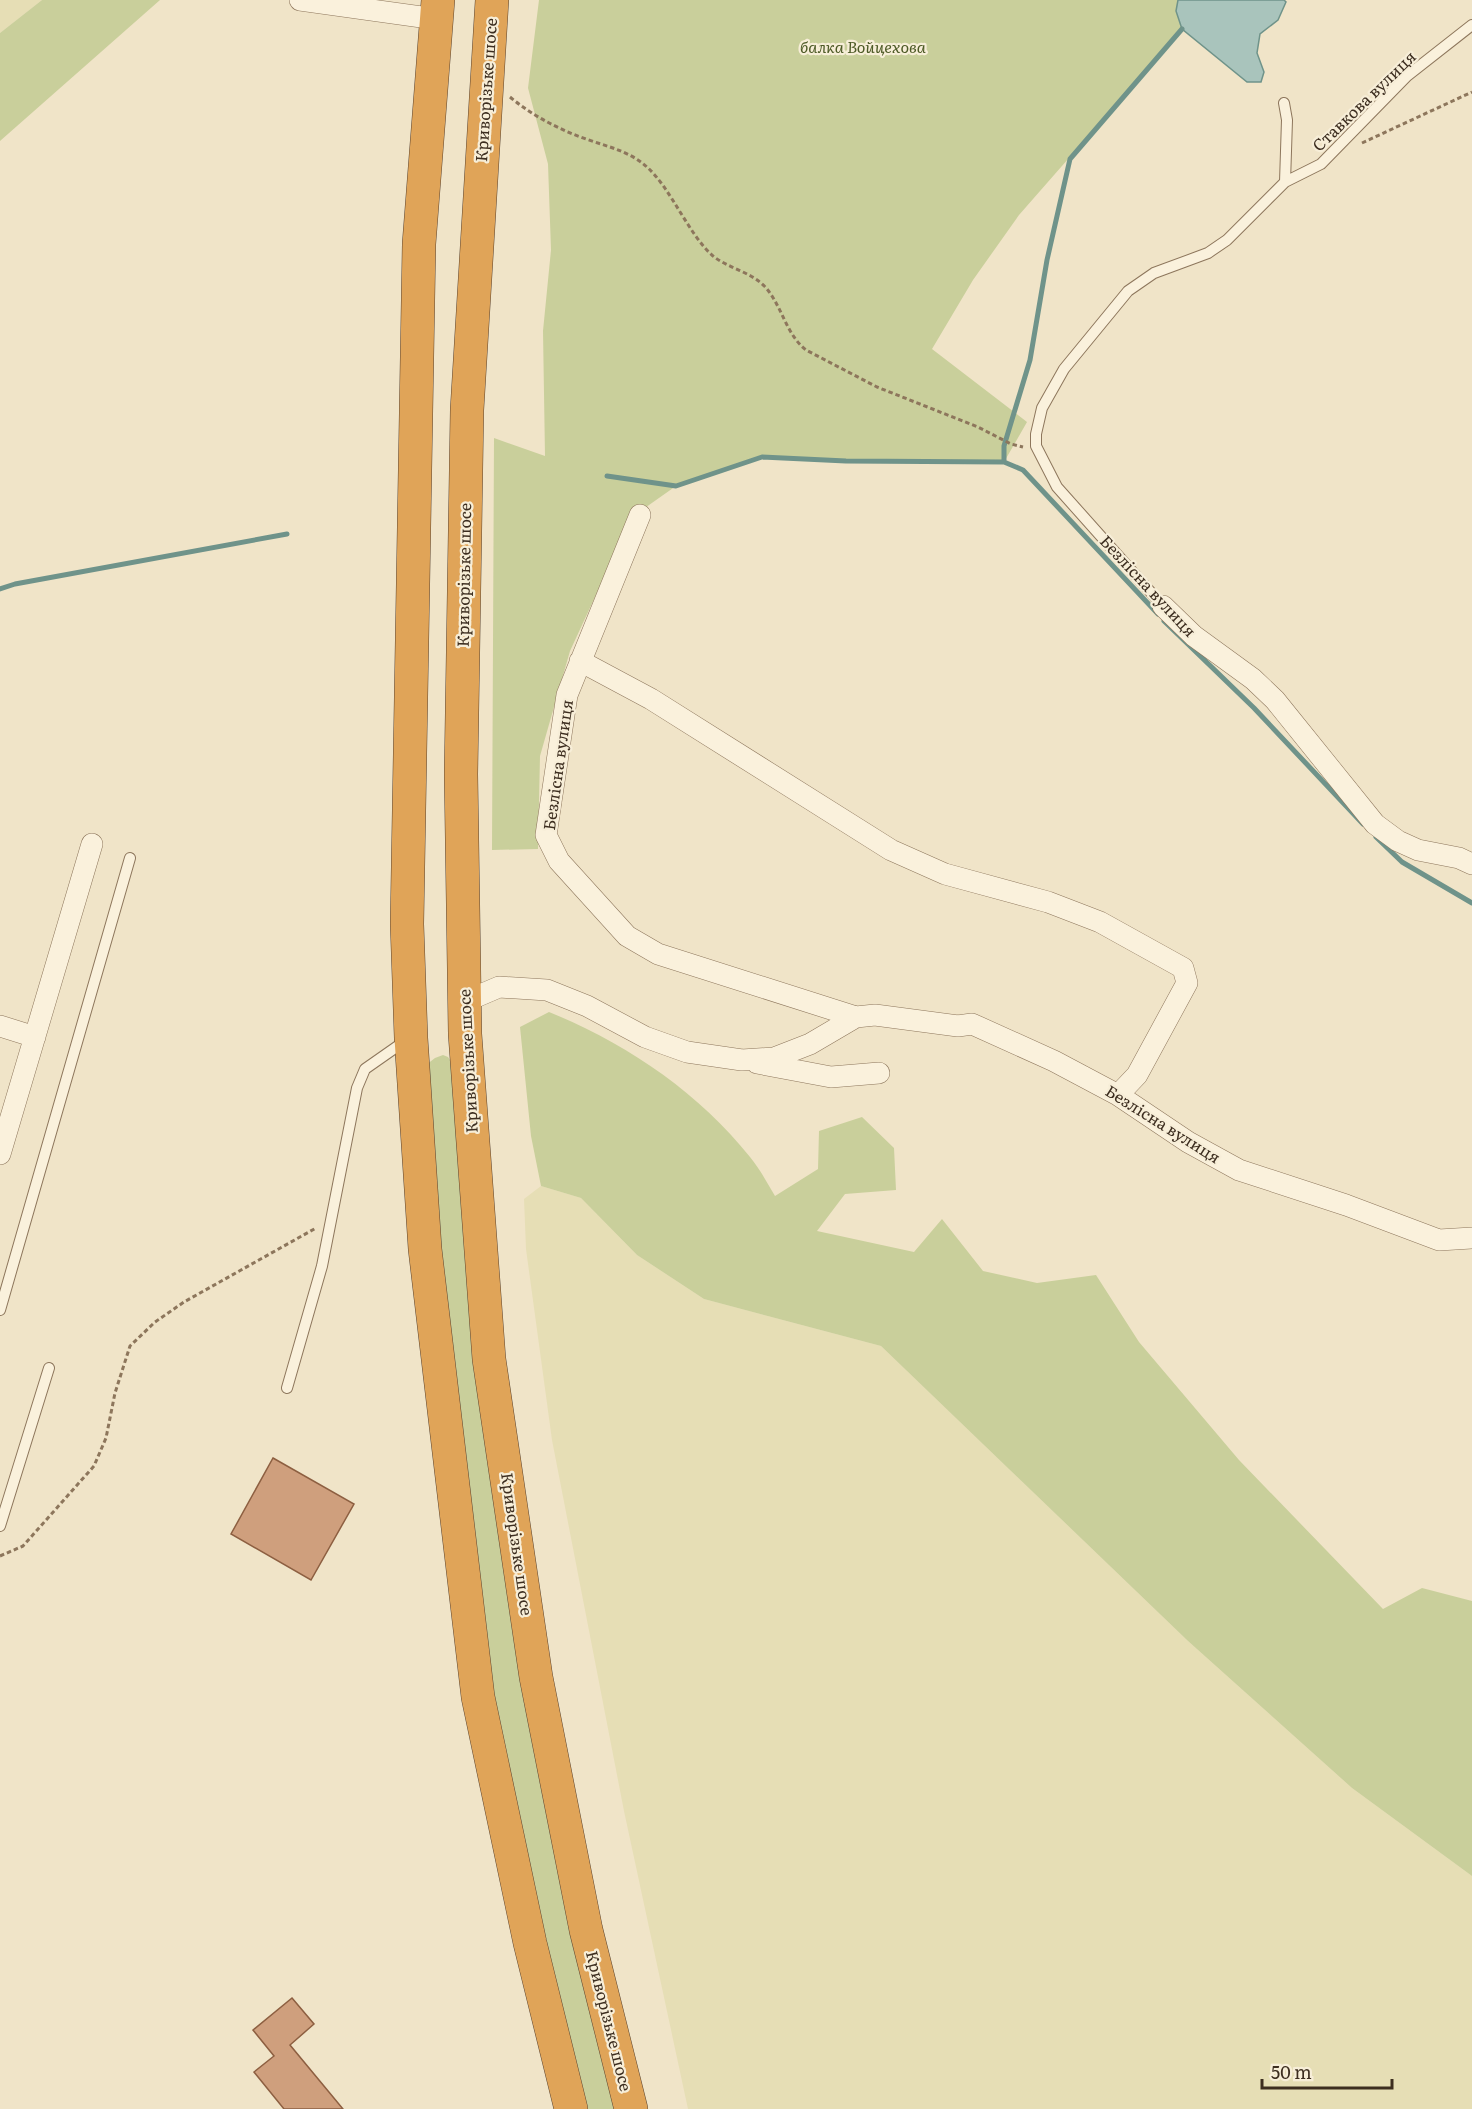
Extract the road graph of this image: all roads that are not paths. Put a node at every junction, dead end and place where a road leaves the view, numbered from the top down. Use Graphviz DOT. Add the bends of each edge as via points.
graph roads {
  1 [pos="300,0"];
  2 [pos="492,0"];
  3 [pos="437,10"];
  4 [pos="1472,25"];
  5 [pos="1284,103"];
  6 [pos="1285,182"];
  7 [pos="1036,446"];
  8 [pos="640,515"];
  9 [pos="1163,606"];
  10 [pos="580,662"];
  11 [pos="92,844"];
  12 [pos="130,858"];
  13 [pos="1472,864"];
  14 [pos="464,1002"];
  15 [pos="856,1017"];
  16 [pos="0,1026"];
  17 [pos="35,1037"];
  18 [pos="411,1038"];
  19 [pos="742,1060"];
  20 [pos="879,1073"];
  21 [pos="1118,1095"];
  22 [pos="0,1154"];
  23 [pos="1472,1238"];
  24 [pos="0,1310"];
  25 [pos="49,1368"];
  26 [pos="287,1388"];
  27 [pos="0,1526"];
  28 [pos="571,2109"];
  29 [pos="631,2109"];
  1 -- 3 [label="street"];
  2 -- 14 [label="highway, Криворізьке шосе" via="466,410 461,774"];
  3 -- 18 [label="highway" via="418,244 407,924"];
  4 -- 6 [label="lane, Ставкова вулиця" via="1407,76 1321,164"];
  5 -- 6 [label="lane"];
  6 -- 7 [label="lane, Ставкова вулиця" via="1221,244 1208,253 1154,273 1128,291 1064,369 1042,408"];
  7 -- 9 [label="lane, Безлісна вулиця" via="1057,487 1076,511"];
  8 -- 10 [label="street, Безлісна вулиця"];
  9 -- 13 [label="street, Безлісна вулиця" via="1194,636 1275,700 1376,824 1418,850"];
  10 -- 15 [label="street, Безлісна вулиця" via="567,695 546,835 559,861 627,936 658,954"];
  10 -- 21 [label="street" via="651,699 891,850 945,873 1048,902 1100,922 1184,969 1187,982 1137,1075"];
  11 -- 17 [label="street"];
  12 -- 24 [label="lane"];
  14 -- 19 [label="street, Безлісна вулиця" via="499,987 547,990 645,1037 687,1052"];
  14 -- 29 [label="highway, Криворізьке шосе" via="489,1359 533,1653 586,1930"];
  15 -- 19 [label="street, Безлісна вулиця" via="810,1044 774,1058"];
  15 -- 21 [label="street, Безлісна вулиця" via="875,1015 958,1026 972,1024 1054,1060"];
  16 -- 17 [label="street"];
  17 -- 22 [label="street"];
  18 -- 26 [label="lane" via="365,1069 355,1098 322,1266"];
  18 -- 28 [label="highway" via="425,1249 478,1697 530,1943"];
  19 -- 20 [label="street" via="831,1077"];
  21 -- 23 [label="street, Безлісна вулиця" via="1188,1142 1239,1170 1346,1204 1439,1240"];
  25 -- 27 [label="lane"];
}
